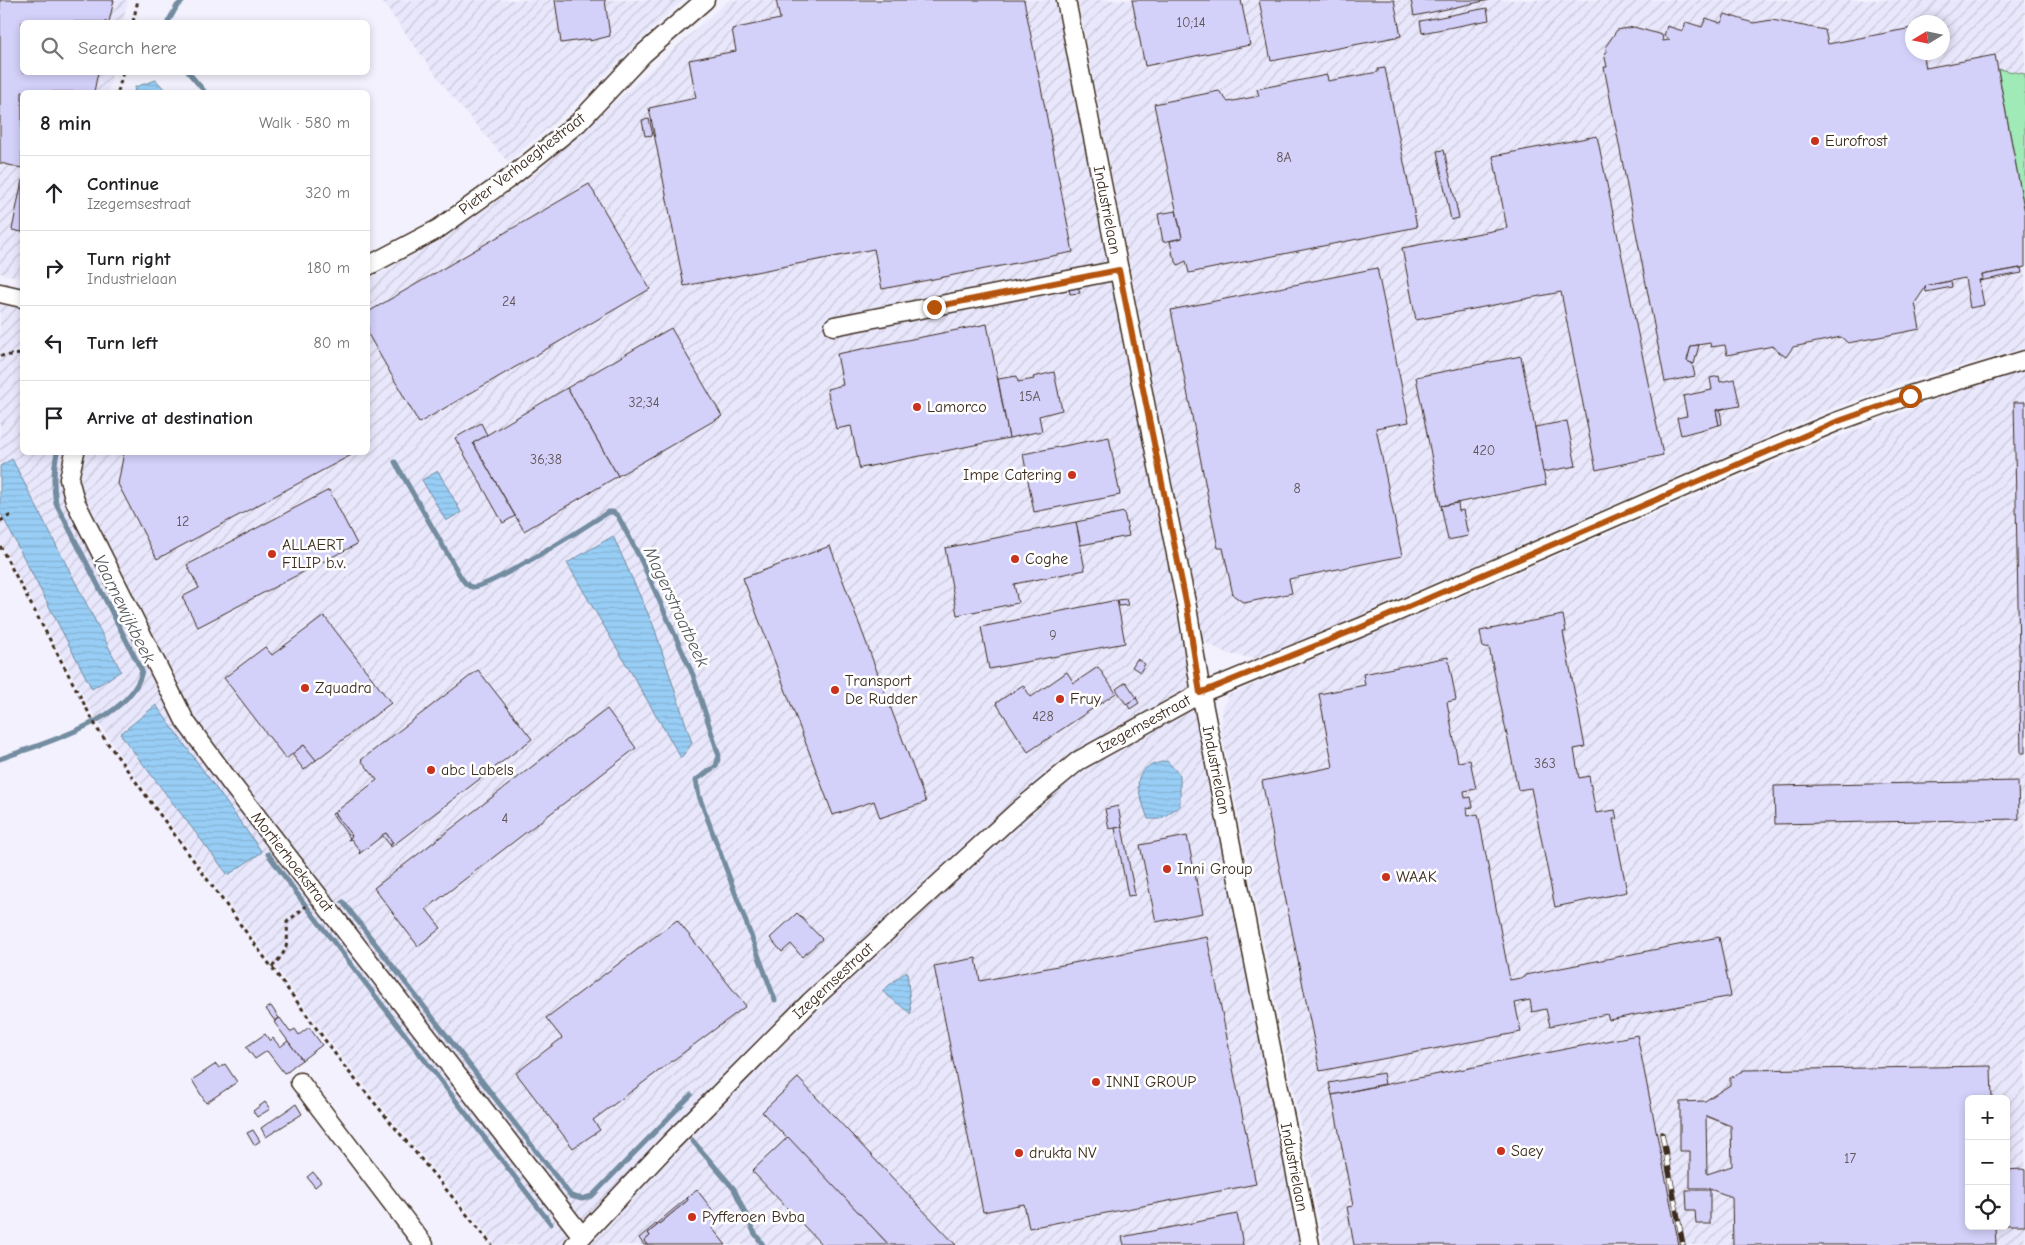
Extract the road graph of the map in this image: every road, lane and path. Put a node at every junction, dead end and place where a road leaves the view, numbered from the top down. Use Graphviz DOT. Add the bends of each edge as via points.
graph roads {
  1 [pos="138,0"];
  2 [pos="704,0"];
  3 [pos="1066,0"];
  4 [pos="133,20"];
  5 [pos="122,75"];
  6 [pos="118,90"];
  7 [pos="370,265"];
  8 [pos="1119,270"];
  9 [pos="0,293"];
  10 [pos="20,298"];
  11 [pos="834,326"];
  12 [pos="20,354"];
  13 [pos="0,356"];
  14 [pos="2025,360"];
  15 [pos="74,455"];
  16 [pos="11,515"];
  17 [pos="0,521"];
  18 [pos="0,546"];
  19 [pos="1200,693"];
  20 [pos="301,909"];
  21 [pos="272,967"];
  22 [pos="300,1082"];
  23 [pos="578,1240"];
  24 [pos="424,1245"];
  25 [pos="492,1245"];
  26 [pos="1310,1245"];
  1 -- 4 [label="path"];
  2 -- 7 [label="street, Pieter Verhaeghestraat" via="643,54 578,123 511,177 438,229"];
  3 -- 8 [label="street, Industrielaan"];
  5 -- 6 [label="path"];
  8 -- 11 [label="street"];
  8 -- 19 [label="street, Industrielaan" via="1187,607"];
  9 -- 10 [label="street"];
  12 -- 13 [label="path"];
  14 -- 19 [label="street, Izegemsestraat" via="1836,422 1364,626"];
  15 -- 23 [label="street, Mortierhoekstraat" via="69,479 75,501 185,721"];
  16 -- 17 [label="path"];
  18 -- 21 [label="path" via="98,730"];
  19 -- 23 [label="street, Izegemsestraat" via="1078,761 1020,809 810,1002"];
  19 -- 26 [label="street, Industrielaan"];
  20 -- 21 [label="path" via="288,922 285,952"];
  21 -- 25 [label="path" via="344,1066"];
  22 -- 24 [label="street"];
}
